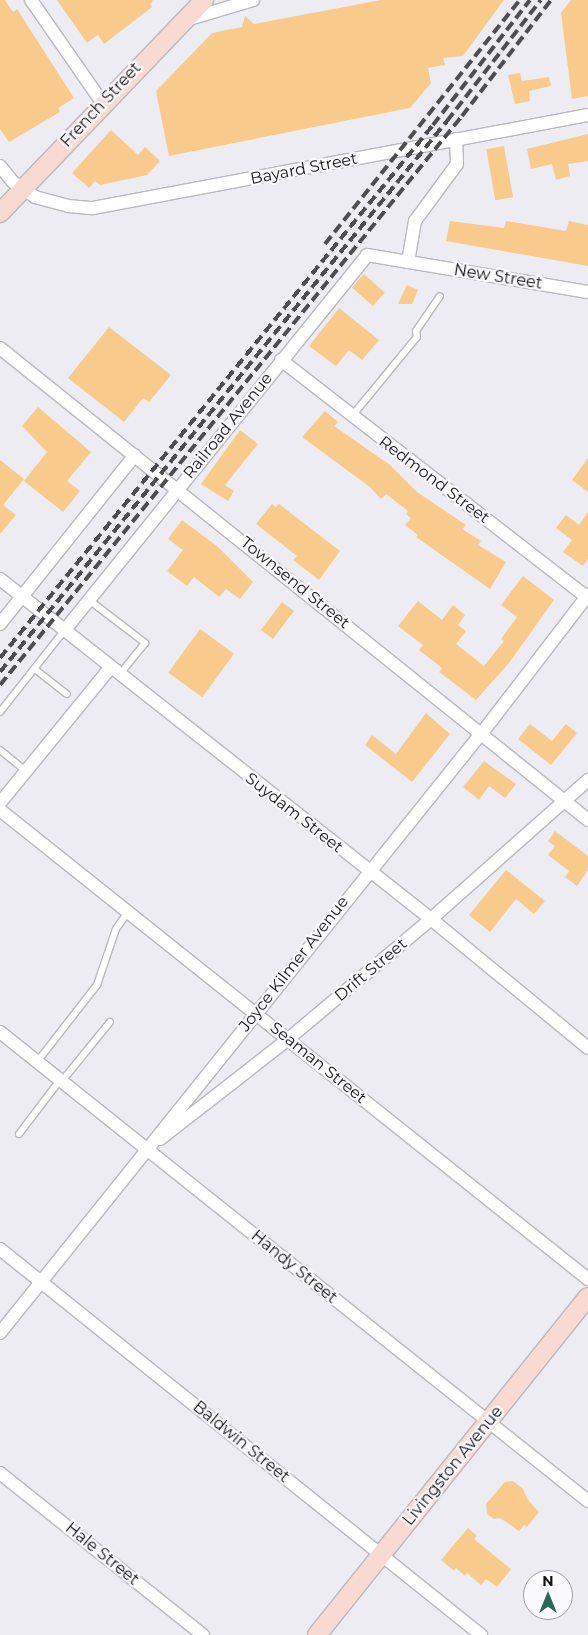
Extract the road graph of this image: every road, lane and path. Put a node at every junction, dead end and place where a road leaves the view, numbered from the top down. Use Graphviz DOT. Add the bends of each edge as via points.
graph roads {
  1 [pos="30,0"];
  2 [pos="204,0"];
  3 [pos="253,0"];
  4 [pos="180,23"];
  5 [pos="102,102"];
  6 [pos="588,115"];
  7 [pos="456,139"];
  8 [pos="0,166"];
  9 [pos="24,189"];
  10 [pos="0,213"];
  11 [pos="408,262"];
  12 [pos="588,292"];
  13 [pos="440,296"];
  14 [pos="0,348"];
  15 [pos="281,360"];
  16 [pos="351,417"];
  17 [pos="135,455"];
  18 [pos="178,488"];
  19 [pos="0,579"];
  20 [pos="22,596"];
  21 [pos="587,597"];
  22 [pos="89,600"];
  23 [pos="0,624"];
  24 [pos="64,631"];
  25 [pos="36,670"];
  26 [pos="114,672"];
  27 [pos="67,694"];
  28 [pos="0,712"];
  29 [pos="482,732"];
  30 [pos="0,750"];
  31 [pos="26,771"];
  32 [pos="588,780"];
  33 [pos="564,800"];
  34 [pos="0,803"];
  35 [pos="0,810"];
  36 [pos="588,820"];
  37 [pos="368,871"];
  38 [pos="128,912"];
  39 [pos="431,919"];
  40 [pos="256,1013"];
  41 [pos="110,1022"];
  42 [pos="0,1032"];
  43 [pos="288,1040"];
  44 [pos="588,1048"];
  45 [pos="37,1062"];
  46 [pos="61,1080"];
  47 [pos="20,1134"];
  48 [pos="146,1149"];
  49 [pos="0,1249"];
  50 [pos="588,1279"];
  51 [pos="40,1281"];
  52 [pos="588,1297"];
  53 [pos="0,1333"];
  54 [pos="489,1422"];
  55 [pos="0,1473"];
  56 [pos="588,1501"];
  57 [pos="382,1555"];
  58 [pos="203,1635"];
  59 [pos="317,1635"];
  60 [pos="481,1635"];
  1 -- 5 [label="street"];
  2 -- 4 [label="main road, French Street"];
  3 -- 4 [label="street" via="202,13"];
  4 -- 5 [label="main road, French Street"];
  5 -- 9 [label="main road, French Street"];
  6 -- 7 [label="street, Bayard Street"];
  7 -- 9 [label="street, Bayard Street" via="93,208 50,203"];
  7 -- 11 [label="street" via="459,157 454,172 415,221"];
  8 -- 9 [label="street, Bayard Street"];
  9 -- 10 [label="main road, French Street"];
  11 -- 12 [label="street, New Street"];
  11 -- 15 [label="street, Railroad Avenue" via="366,255"];
  13 -- 16 [label="lane" via="416,331 417,337"];
  14 -- 17 [label="street, Townsend Street"];
  15 -- 16 [label="street, Redmond Street"];
  15 -- 18 [label="street, Railroad Avenue"];
  16 -- 21 [label="street, Redmond Street"];
  17 -- 18 [label="street, Townsend Street"];
  17 -- 20 [label="street"];
  18 -- 22 [label="street, Railroad Avenue"];
  18 -- 29 [label="street, Townsend Street"];
  19 -- 20 [label="street, Suydam Street"];
  20 -- 23 [label="street"];
  20 -- 24 [label="street, Suydam Street"];
  21 -- 29 [label="street, Joyce Kilmer Avenue"];
  22 -- 24 [label="street, Railroad Avenue"];
  22 -- 26 [label="lane" via="145,643"];
  24 -- 25 [label="lane"];
  24 -- 26 [label="street, Suydam Street"];
  25 -- 27 [label="lane"];
  25 -- 28 [label="lane"];
  26 -- 31 [label="street"];
  26 -- 37 [label="street, Suydam Street"];
  29 -- 33 [label="street, Townsend Street"];
  29 -- 37 [label="street, Joyce Kilmer Avenue"];
  30 -- 31 [label="lane"];
  31 -- 34 [label="street"];
  32 -- 33 [label="street, Drift Street"];
  33 -- 36 [label="street, Townsend Street"];
  33 -- 39 [label="street, Drift Street"];
  35 -- 38 [label="street, Seaman Street"];
  37 -- 39 [label="street, Suydam Street"];
  37 -- 40 [label="street, Joyce Kilmer Avenue"];
  38 -- 40 [label="street, Seaman Street"];
  38 -- 45 [label="lane" via="116,929 97,986"];
  39 -- 43 [label="street, Drift Street"];
  39 -- 44 [label="street, Suydam Street"];
  40 -- 43 [label="street, Seaman Street"];
  40 -- 48 [label="street, Joyce Kilmer Avenue"];
  41 -- 46 [label="lane"];
  42 -- 45 [label="street, Handy Street"];
  43 -- 48 [label="street, Drift Street"];
  43 -- 50 [label="street, Seaman Street"];
  45 -- 46 [label="street, Handy Street"];
  46 -- 47 [label="lane"];
  46 -- 48 [label="street, Handy Street"];
  48 -- 51 [label="street, Joyce Kilmer Avenue"];
  48 -- 54 [label="street, Handy Street"];
  49 -- 51 [label="street, Baldwin Street"];
  51 -- 53 [label="street, Joyce Kilmer Avenue"];
  51 -- 57 [label="street, Baldwin Street"];
  52 -- 54 [label="main road, Livingston Avenue"];
  54 -- 56 [label="street, Handy Street"];
  54 -- 57 [label="main road, Livingston Avenue"];
  55 -- 58 [label="street, Hale Street"];
  57 -- 59 [label="main road, Livingston Avenue"];
  57 -- 60 [label="street, Baldwin Street"];
}
